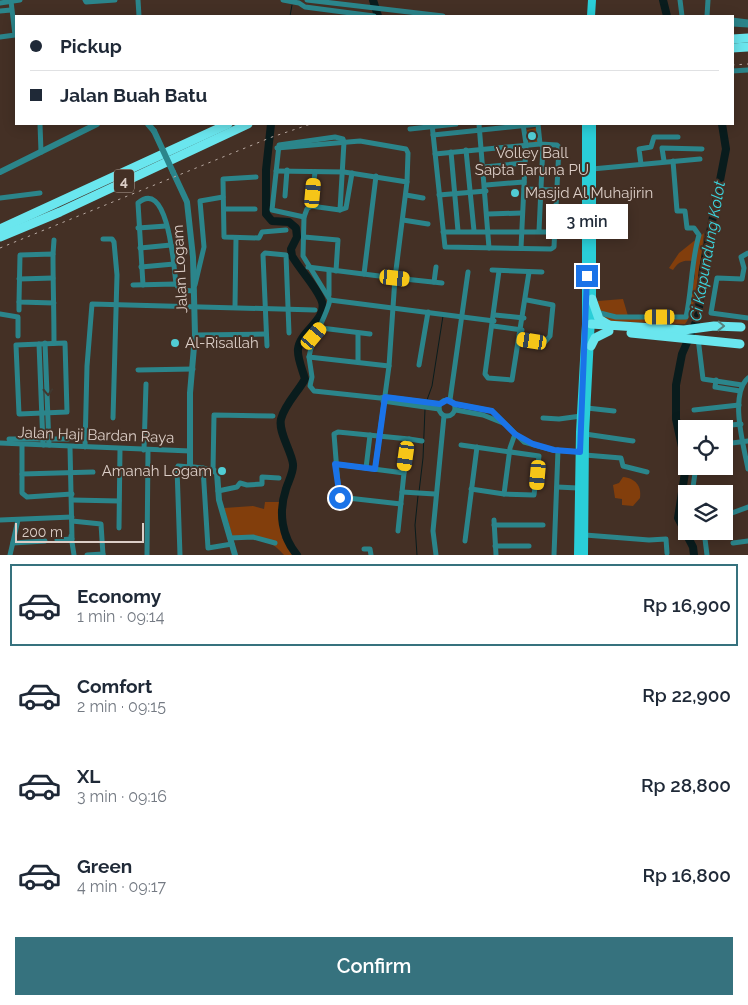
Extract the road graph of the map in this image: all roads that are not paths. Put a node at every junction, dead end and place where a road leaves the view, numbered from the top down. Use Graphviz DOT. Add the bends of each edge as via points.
graph roads {
  1 [pos="20,0"];
  2 [pos="85,0"];
  3 [pos="115,0"];
  4 [pos="138,0"];
  5 [pos="306,0"];
  6 [pos="362,0"];
  7 [pos="592,0"];
  8 [pos="680,0"];
  9 [pos="708,0"];
  10 [pos="11,1"];
  11 [pos="286,1"];
  12 [pos="0,3"];
  13 [pos="297,3"];
  14 [pos="361,7"];
  15 [pos="389,9"];
  16 [pos="11,10"];
  17 [pos="0,11"];
  18 [pos="404,14"];
  19 [pos="414,14"];
  20 [pos="139,15"];
  21 [pos="362,15"];
  22 [pos="388,15"];
  23 [pos="591,15"];
  24 [pos="682,15"];
  25 [pos="707,15"];
  26 [pos="734,22"];
  27 [pos="748,24"];
  28 [pos="0,38"];
  29 [pos="748,38"];
  30 [pos="734,39"];
  31 [pos="748,47"];
  32 [pos="734,48"];
  33 [pos="734,52"];
  34 [pos="748,52"];
  35 [pos="748,70"];
  36 [pos="734,71"];
  37 [pos="40,125"];
  38 [pos="95,125"];
  39 [pos="149,125"];
  40 [pos="226,125"];
  41 [pos="246,125"];
  42 [pos="432,125"];
  43 [pos="523,125"];
  44 [pos="538,125"];
  45 [pos="586,125"];
  46 [pos="592,125"];
  47 [pos="479,127"];
  48 [pos="410,129"];
  49 [pos="433,135"];
  50 [pos="678,137"];
  51 [pos="344,142"];
  52 [pos="526,144"];
  53 [pos="541,145"];
  54 [pos="482,148"];
  55 [pos="702,149"];
  56 [pos="466,150"];
  57 [pos="41,152"];
  58 [pos="451,152"];
  59 [pos="435,154"];
  60 [pos="700,159"];
  61 [pos="673,160"];
  62 [pos="664,161"];
  63 [pos="524,163"];
  64 [pos="641,164"];
  65 [pos="484,167"];
  66 [pos="287,170"];
  67 [pos="592,170"];
  68 [pos="276,171"];
  69 [pos="0,172"];
  70 [pos="315,172"];
  71 [pos="344,172"];
  72 [pos="352,173"];
  73 [pos="376,176"];
  74 [pos="256,177"];
  75 [pos="406,182"];
  76 [pos="524,182"];
  77 [pos="274,185"];
  78 [pos="286,187"];
  79 [pos="486,188"];
  80 [pos="524,189"];
  81 [pos="541,190"];
  82 [pos="557,190"];
  83 [pos="470,192"];
  84 [pos="40,193"];
  85 [pos="406,194"];
  86 [pos="455,194"];
  87 [pos="440,195"];
  88 [pos="285,196"];
  89 [pos="223,197"];
  90 [pos="0,198"];
  91 [pos="423,198"];
  92 [pos="312,206"];
  93 [pos="224,209"];
  94 [pos="255,209"];
  95 [pos="340,210"];
  96 [pos="522,213"];
  97 [pos="488,214"];
  98 [pos="304,217"];
  99 [pos="404,220"];
  100 [pos="428,224"];
  101 [pos="166,226"];
  102 [pos="138,228"];
  103 [pos="0,229"];
  104 [pos="286,230"];
  105 [pos="522,230"];
  106 [pos="458,231"];
  107 [pos="474,231"];
  108 [pos="489,231"];
  109 [pos="539,231"];
  110 [pos="443,232"];
  111 [pos="555,232"];
  112 [pos="0,237"];
  113 [pos="304,237"];
  114 [pos="236,238"];
  115 [pos="103,239"];
  116 [pos="54,240"];
  117 [pos="170,245"];
  118 [pos="140,248"];
  119 [pos="489,248"];
  120 [pos="521,248"];
  121 [pos="748,253"];
  122 [pos="53,254"];
  123 [pos="174,264"];
  124 [pos="141,267"];
  125 [pos="436,267"];
  126 [pos="308,268"];
  127 [pos="329,270"];
  128 [pos="492,270"];
  129 [pos="336,271"];
  130 [pos="499,271"];
  131 [pos="468,272"];
  132 [pos="530,272"];
  133 [pos="542,272"];
  134 [pos="364,274"];
  135 [pos="53,278"];
  136 [pos="395,278"];
  137 [pos="19,279"];
  138 [pos="434,282"];
  139 [pos="176,284"];
  140 [pos="442,284"];
  141 [pos="133,285"];
  142 [pos="143,285"];
  143 [pos="194,290"];
  144 [pos="330,297"];
  145 [pos="592,299"];
  146 [pos="526,300"];
  147 [pos="19,302"];
  148 [pos="54,302"];
  149 [pos="116,306"];
  150 [pos="195,307"];
  151 [pos="235,307"];
  152 [pos="393,307"];
  153 [pos="265,308"];
  154 [pos="289,309"];
  155 [pos="19,310"];
  156 [pos="315,310"];
  157 [pos="428,312"];
  158 [pos="595,312"];
  159 [pos="0,314"];
  160 [pos="461,316"];
  161 [pos="524,318"];
  162 [pos="748,318"];
  163 [pos="494,321"];
  164 [pos="588,327"];
  165 [pos="741,327"];
  166 [pos="321,328"];
  167 [pos="609,328"];
  168 [pos="522,330"];
  169 [pos="289,333"];
  170 [pos="358,333"];
  171 [pos="681,333"];
  172 [pos="266,334"];
  173 [pos="370,334"];
  174 [pos="195,335"];
  175 [pos="18,336"];
  176 [pos="695,338"];
  177 [pos="520,339"];
  178 [pos="54,343"];
  179 [pos="42,344"];
  180 [pos="740,344"];
  181 [pos="267,346"];
  182 [pos="591,346"];
  183 [pos="309,356"];
  184 [pos="358,362"];
  185 [pos="419,365"];
  186 [pos="389,366"];
  187 [pos="193,369"];
  188 [pos="138,370"];
  189 [pos="748,378"];
  190 [pos="716,380"];
  191 [pos="146,384"];
  192 [pos="742,385"];
  193 [pos="740,392"];
  194 [pos="383,399"];
  195 [pos="448,400"];
  196 [pos="739,405"];
  197 [pos="439,407"];
  198 [pos="455,407"];
  199 [pos="614,410"];
  200 [pos="694,410"];
  201 [pos="585,413"];
  202 [pos="42,414"];
  203 [pos="49,414"];
  204 [pos="273,416"];
  205 [pos="113,418"];
  206 [pos="445,418"];
  207 [pos="543,418"];
  208 [pos="49,420"];
  209 [pos="42,421"];
  210 [pos="741,424"];
  211 [pos="733,425"];
  212 [pos="585,434"];
  213 [pos="370,435"];
  214 [pos="380,436"];
  215 [pos="521,438"];
  216 [pos="9,439"];
  217 [pos="68,439"];
  218 [pos="409,439"];
  219 [pos="422,441"];
  220 [pos="632,441"];
  221 [pos="745,441"];
  222 [pos="42,442"];
  223 [pos="49,442"];
  224 [pos="0,443"];
  225 [pos="22,445"];
  226 [pos="461,445"];
  227 [pos="70,447"];
  228 [pos="85,447"];
  229 [pos="477,447"];
  230 [pos="120,449"];
  231 [pos="146,450"];
  232 [pos="558,450"];
  233 [pos="190,451"];
  234 [pos="509,451"];
  235 [pos="582,453"];
  236 [pos="335,464"];
  237 [pos="190,466"];
  238 [pos="203,468"];
  239 [pos="366,468"];
  240 [pos="375,469"];
  241 [pos="748,469"];
  242 [pos="213,470"];
  243 [pos="93,472"];
  244 [pos="647,472"];
  245 [pos="71,473"];
  246 [pos="404,473"];
  247 [pos="22,474"];
  248 [pos="279,478"];
  249 [pos="557,487"];
  250 [pos="578,488"];
  251 [pos="471,489"];
  252 [pos="218,491"];
  253 [pos="402,492"];
  254 [pos="435,494"];
  255 [pos="504,494"];
  256 [pos="72,497"];
  257 [pos="119,501"];
  258 [pos="401,504"];
  259 [pos="748,507"];
  260 [pos="733,508"];
  261 [pos="72,519"];
  262 [pos="0,520"];
  263 [pos="18,520"];
  264 [pos="543,525"];
  265 [pos="119,528"];
  266 [pos="398,531"];
  267 [pos="585,535"];
  268 [pos="72,539"];
  269 [pos="57,540"];
  270 [pos="705,540"];
  271 [pos="45,541"];
  272 [pos="231,541"];
  273 [pos="465,541"];
  274 [pos="748,541"];
  275 [pos="13,543"];
  276 [pos="276,543"];
  277 [pos="733,543"];
  278 [pos="495,546"];
  279 [pos="529,546"];
  280 [pos="364,549"];
  281 [pos="666,553"];
  282 [pos="10,555"];
  283 [pos="74,555"];
  284 [pos="88,555"];
  285 [pos="103,555"];
  286 [pos="147,555"];
  287 [pos="180,555"];
  288 [pos="235,555"];
  289 [pos="371,555"];
  290 [pos="436,555"];
  291 [pos="496,555"];
  292 [pos="554,555"];
  293 [pos="578,555"];
  294 [pos="584,555"];
  295 [pos="707,555"];
  1 -- 10 [label="street"];
  2 -- 3 [label="street"];
  4 -- 20 [label="street"];
  5 -- 13 [label="street"];
  5 -- 14 [label="street"];
  6 -- 14 [label="street"];
  7 -- 23 [label="main road"];
  8 -- 24 [label="street"];
  9 -- 25 [label="street"];
  10 -- 12 [label="street"];
  10 -- 16 [label="street"];
  11 -- 13 [label="street"];
  13 -- 21 [label="street"];
  14 -- 15 [label="street"];
  14 -- 21 [label="street"];
  15 -- 18 [label="street"];
  15 -- 22 [label="street"];
  16 -- 17 [label="street"];
  16 -- 28 [label="street" via="15,36"];
  18 -- 19 [label="street"];
  26 -- 27 [label="street"];
  29 -- 30 [label="highway"];
  31 -- 32 [label="highway"];
  33 -- 34 [label="highway"];
  35 -- 36 [label="street"];
  37 -- 57 [label="street"];
  38 -- 57 [label="street"];
  39 -- 143 [label="street, Jalan Logam, bridge" via="187,202"];
  40 -- 103 [label="highway, 4"];
  41 -- 112 [label="highway, 4"];
  42 -- 48 [label="street"];
  42 -- 49 [label="street"];
  43 -- 47 [label="street"];
  43 -- 52 [label="street"];
  44 -- 53 [label="street"];
  45 -- 164 [label="main road"];
  46 -- 67 [label="main road"];
  47 -- 49 [label="street"];
  47 -- 54 [label="street"];
  49 -- 59 [label="street"];
  50 -- 64 [label="street" via="654,137 650,147 639,149"];
  51 -- 68 [label="street" via="335,137 281,143 277,148"];
  51 -- 71 [label="street"];
  51 -- 75 [label="street" via="360,141 406,149"];
  52 -- 53 [label="street"];
  52 -- 54 [label="street"];
  52 -- 63 [label="street"];
  53 -- 81 [label="street"];
  53 -- 82 [label="street" via="557,144 559,147"];
  54 -- 56 [label="street"];
  54 -- 65 [label="street"];
  55 -- 62 [label="street" via="662,148"];
  56 -- 58 [label="street"];
  56 -- 83 [label="street"];
  57 -- 69 [label="street"];
  58 -- 59 [label="street"];
  58 -- 86 [label="street"];
  59 -- 87 [label="street"];
  60 -- 61 [label="street"];
  61 -- 62 [label="street"];
  61 -- 158 [label="street" via="677,211 685,211 687,228 694,228 699,235 686,317 616,317"];
  62 -- 64 [label="street"];
  63 -- 65 [label="street"];
  63 -- 76 [label="street"];
  64 -- 67 [label="street"];
  65 -- 79 [label="street"];
  66 -- 68 [label="street"];
  66 -- 70 [label="street"];
  66 -- 78 [label="street"];
  67 -- 145 [label="main road"];
  68 -- 77 [label="street"];
  70 -- 71 [label="street"];
  70 -- 92 [label="street"];
  71 -- 72 [label="street"];
  71 -- 95 [label="street"];
  72 -- 73 [label="street"];
  72 -- 95 [label="street" via="346,208"];
  73 -- 75 [label="street"];
  73 -- 134 [label="street"];
  74 -- 89 [label="street" via="224,178"];
  75 -- 85 [label="street"];
  76 -- 79 [label="street"];
  76 -- 80 [label="street"];
  77 -- 78 [label="street"];
  77 -- 98 [label="street" via="272,211"];
  78 -- 88 [label="street"];
  79 -- 83 [label="street"];
  79 -- 97 [label="street"];
  80 -- 81 [label="street"];
  80 -- 96 [label="street"];
  81 -- 82 [label="street"];
  81 -- 109 [label="street"];
  82 -- 111 [label="street"];
  83 -- 86 [label="street"];
  83 -- 107 [label="street"];
  84 -- 90 [label="street"];
  85 -- 91 [label="street"];
  85 -- 99 [label="street"];
  86 -- 87 [label="street"];
  86 -- 106 [label="street"];
  87 -- 110 [label="street"];
  89 -- 93 [label="street"];
  89 -- 143 [label="street" via="200,200 204,247"];
  92 -- 95 [label="street"];
  92 -- 98 [label="street" via="307,208"];
  93 -- 94 [label="street"];
  93 -- 114 [label="street" via="224,237"];
  96 -- 97 [label="street"];
  96 -- 105 [label="street"];
  97 -- 108 [label="street"];
  98 -- 113 [label="street"];
  99 -- 100 [label="street"];
  99 -- 136 [label="street"];
  101 -- 102 [label="street"];
  101 -- 102 [label="street" via="160,205 155,199 146,198 138,203"];
  101 -- 117 [label="street"];
  102 -- 118 [label="street"];
  104 -- 114 [label="street" via="262,232 260,237"];
  105 -- 108 [label="street"];
  105 -- 109 [label="street"];
  105 -- 120 [label="street"];
  106 -- 107 [label="street"];
  106 -- 110 [label="street"];
  107 -- 108 [label="street"];
  108 -- 119 [label="street"];
  109 -- 111 [label="street"];
  110 -- 119 [label="street" via="447,248"];
  111 -- 120 [label="street" via="553,248"];
  113 -- 126 [label="street" via="302,253"];
  113 -- 129 [label="street" via="338,240"];
  114 -- 151 [label="street"];
  115 -- 149 [label="street" via="112,239 115,244"];
  116 -- 122 [label="street"];
  117 -- 118 [label="street"];
  117 -- 123 [label="street"];
  118 -- 124 [label="street"];
  119 -- 120 [label="street"];
  121 -- 162 [label="street" via="741,257 742,279 717,278 711,313"];
  122 -- 135 [label="street"];
  122 -- 137 [label="street" via="20,255"];
  123 -- 124 [label="street"];
  123 -- 139 [label="street"];
  124 -- 142 [label="street"];
  125 -- 138 [label="street"];
  126 -- 127 [label="street"];
  126 -- 144 [label="street"];
  127 -- 129 [label="street"];
  127 -- 144 [label="street"];
  128 -- 130 [label="street"];
  129 -- 134 [label="street"];
  130 -- 132 [label="street"];
  130 -- 163 [label="street"];
  131 -- 160 [label="street"];
  132 -- 133 [label="street"];
  132 -- 146 [label="street"];
  134 -- 136 [label="street"];
  135 -- 137 [label="street"];
  135 -- 148 [label="street"];
  136 -- 138 [label="street"];
  136 -- 152 [label="street"];
  137 -- 147 [label="street"];
  138 -- 140 [label="street"];
  139 -- 142 [label="street"];
  139 -- 143 [label="street" via="180,290"];
  141 -- 142 [label="street"];
  143 -- 150 [label="street, Jalan Logam"];
  144 -- 152 [label="street"];
  144 -- 166 [label="street"];
  145 -- 158 [label="highway"];
  145 -- 164 [label="main road"];
  146 -- 161 [label="street"];
  146 -- 177 [label="street" via="553,305 550,336 545,342"];
  147 -- 148 [label="street"];
  147 -- 155 [label="street"];
  148 -- 178 [label="street"];
  149 -- 150 [label="street"];
  149 -- 205 [label="street"];
  149 -- 228 [label="street" via="90,306"];
  150 -- 151 [label="street"];
  150 -- 174 [label="street, Jalan Logam"];
  151 -- 153 [label="street"];
  152 -- 157 [label="street"];
  152 -- 186 [label="street"];
  153 -- 154 [label="street"];
  153 -- 154 [label="street" via="265,253 285,254 287,258"];
  153 -- 172 [label="street"];
  154 -- 156 [label="street"];
  154 -- 169 [label="street"];
  157 -- 160 [label="street"];
  157 -- 185 [label="street"];
  158 -- 167 [label="highway"];
  159 -- 175 [label="street" via="18,317"];
  160 -- 163 [label="street"];
  160 -- 195 [label="street"];
  161 -- 163 [label="street"];
  161 -- 168 [label="street"];
  163 -- 168 [label="street"];
  163 -- 177 [label="street" via="485,374 488,378 513,379"];
  164 -- 167 [label="highway"];
  164 -- 182 [label="main road"];
  164 -- 201 [label="main road"];
  171 -- 165 [label="highway, one-way" via="714,326"];
  166 -- 170 [label="street"];
  166 -- 183 [label="street" via="311,342"];
  167 -- 171 [label="highway"];
  167 -- 182 [label="highway" via="595,338"];
  168 -- 177 [label="street"];
  170 -- 173 [label="street"];
  170 -- 184 [label="street"];
  171 -- 176 [label="highway"];
  172 -- 174 [label="street"];
  172 -- 181 [label="street"];
  174 -- 187 [label="street, Jalan Logam"];
  176 -- 180 [label="highway"];
  176 -- 190 [label="street" via="702,379"];
  178 -- 179 [label="street"];
  178 -- 203 [label="street" via="66,344 68,410"];
  179 -- 202 [label="street"];
  179 -- 202 [label="street" via="18,344 16,347 18,413"];
  179 -- 203 [label="street, one-way"];
  182 -- 201 [label="main road"];
  183 -- 184 [label="street"];
  183 -- 194 [label="street" via="310,386 314,391"];
  184 -- 186 [label="street"];
  186 -- 194 [label="street"];
  187 -- 188 [label="street"];
  187 -- 233 [label="street, Jalan Logam"];
  189 -- 192 [label="street"];
  190 -- 192 [label="street"];
  190 -- 193 [label="street" via="716,387"];
  191 -- 231 [label="street"];
  192 -- 193 [label="street"];
  193 -- 196 [label="street"];
  194 -- 197 [label="street"];
  194 -- 214 [label="street"];
  195 -- 197 [label="street"];
  195 -- 198 [label="street"];
  196 -- 200 [label="street"];
  196 -- 210 [label="street"];
  197 -- 206 [label="street"];
  198 -- 206 [label="street" via="452,415"];
  198 -- 215 [label="street" via="503,423"];
  199 -- 201 [label="street"];
  201 -- 207 [label="street" via="559,419"];
  201 -- 212 [label="main road"];
  201 -- 235 [label="main road"];
  202 -- 203 [label="street"];
  202 -- 209 [label="street"];
  203 -- 208 [label="street"];
  204 -- 242 [label="street" via="214,415"];
  206 -- 254 [label="street"];
  208 -- 209 [label="street"];
  208 -- 223 [label="street"];
  209 -- 222 [label="street"];
  210 -- 211 [label="street"];
  210 -- 221 [label="street"];
  212 -- 220 [label="street"];
  212 -- 235 [label="main road"];
  213 -- 214 [label="street"];
  213 -- 236 [label="street" via="335,433"];
  213 -- 239 [label="street"];
  214 -- 218 [label="street"];
  214 -- 240 [label="street"];
  215 -- 232 [label="street"];
  215 -- 234 [label="street"];
  216 -- 222 [label="street"];
  217 -- 223 [label="street"];
  218 -- 219 [label="street"];
  218 -- 246 [label="street"];
  221 -- 241 [label="street"];
  222 -- 223 [label="street, Jalan Haji Bardan Raya"];
  222 -- 225 [label="street, Jalan Haji Bardan Raya"];
  223 -- 227 [label="street, Jalan Haji Bardan Raya"];
  224 -- 225 [label="street, Jalan Haji Bardan Raya"];
  225 -- 247 [label="street"];
  226 -- 229 [label="street"];
  227 -- 228 [label="street, Jalan Haji Bardan Raya"];
  227 -- 245 [label="street"];
  228 -- 230 [label="street, Jalan Haji Bardan Raya"];
  229 -- 234 [label="street"];
  229 -- 251 [label="street"];
  230 -- 231 [label="street, Jalan Haji Bardan Raya"];
  230 -- 257 [label="street"];
  231 -- 233 [label="street, Jalan Haji Bardan Raya"];
  231 -- 286 [label="street"];
  232 -- 235 [label="street"];
  232 -- 249 [label="street"];
  233 -- 237 [label="street, Jalan Logam"];
  234 -- 255 [label="street"];
  234 -- 255 [label="street" via="539,455 536,494"];
  235 -- 244 [label="street" via="621,458 622,466"];
  235 -- 250 [label="main road"];
  235 -- 267 [label="main road"];
  236 -- 239 [label="street"];
  236 -- 258 [label="street" via="339,497"];
  237 -- 238 [label="street"];
  237 -- 287 [label="street" via="177,468"];
  238 -- 242 [label="street"];
  238 -- 272 [label="street" via="208,548"];
  239 -- 240 [label="street"];
  240 -- 246 [label="street"];
  242 -- 252 [label="street" via="217,474"];
  243 -- 245 [label="street"];
  245 -- 247 [label="street"];
  245 -- 256 [label="street"];
  246 -- 253 [label="street"];
  247 -- 256 [label="street" via="22,493 27,497"];
  248 -- 252 [label="street" via="262,477 262,484 240,483 237,487"];
  249 -- 250 [label="street"];
  249 -- 292 [label="street"];
  250 -- 293 [label="main road"];
  251 -- 255 [label="street"];
  251 -- 273 [label="street"];
  252 -- 272 [label="street"];
  253 -- 254 [label="street"];
  253 -- 258 [label="street"];
  254 -- 290 [label="street" via="433,531"];
  256 -- 257 [label="street"];
  256 -- 261 [label="street"];
  257 -- 265 [label="street"];
  258 -- 266 [label="street"];
  259 -- 260 [label="street"];
  261 -- 263 [label="street"];
  261 -- 268 [label="street"];
  261 -- 285 [label="street" via="101,524"];
  262 -- 263 [label="street"];
  263 -- 275 [label="street"];
  264 -- 278 [label="street" via="494,522"];
  267 -- 281 [label="street" via="666,539"];
  267 -- 294 [label="main road"];
  268 -- 269 [label="street"];
  268 -- 283 [label="street"];
  270 -- 295 [label="street"];
  271 -- 275 [label="street"];
  272 -- 276 [label="street" via="253,537"];
  272 -- 288 [label="street"];
  274 -- 277 [label="street"];
  275 -- 282 [label="street"];
  278 -- 279 [label="street"];
  278 -- 291 [label="street"];
  280 -- 289 [label="street" via="370,549"];
  284 -- 285 [label="street"];
}
